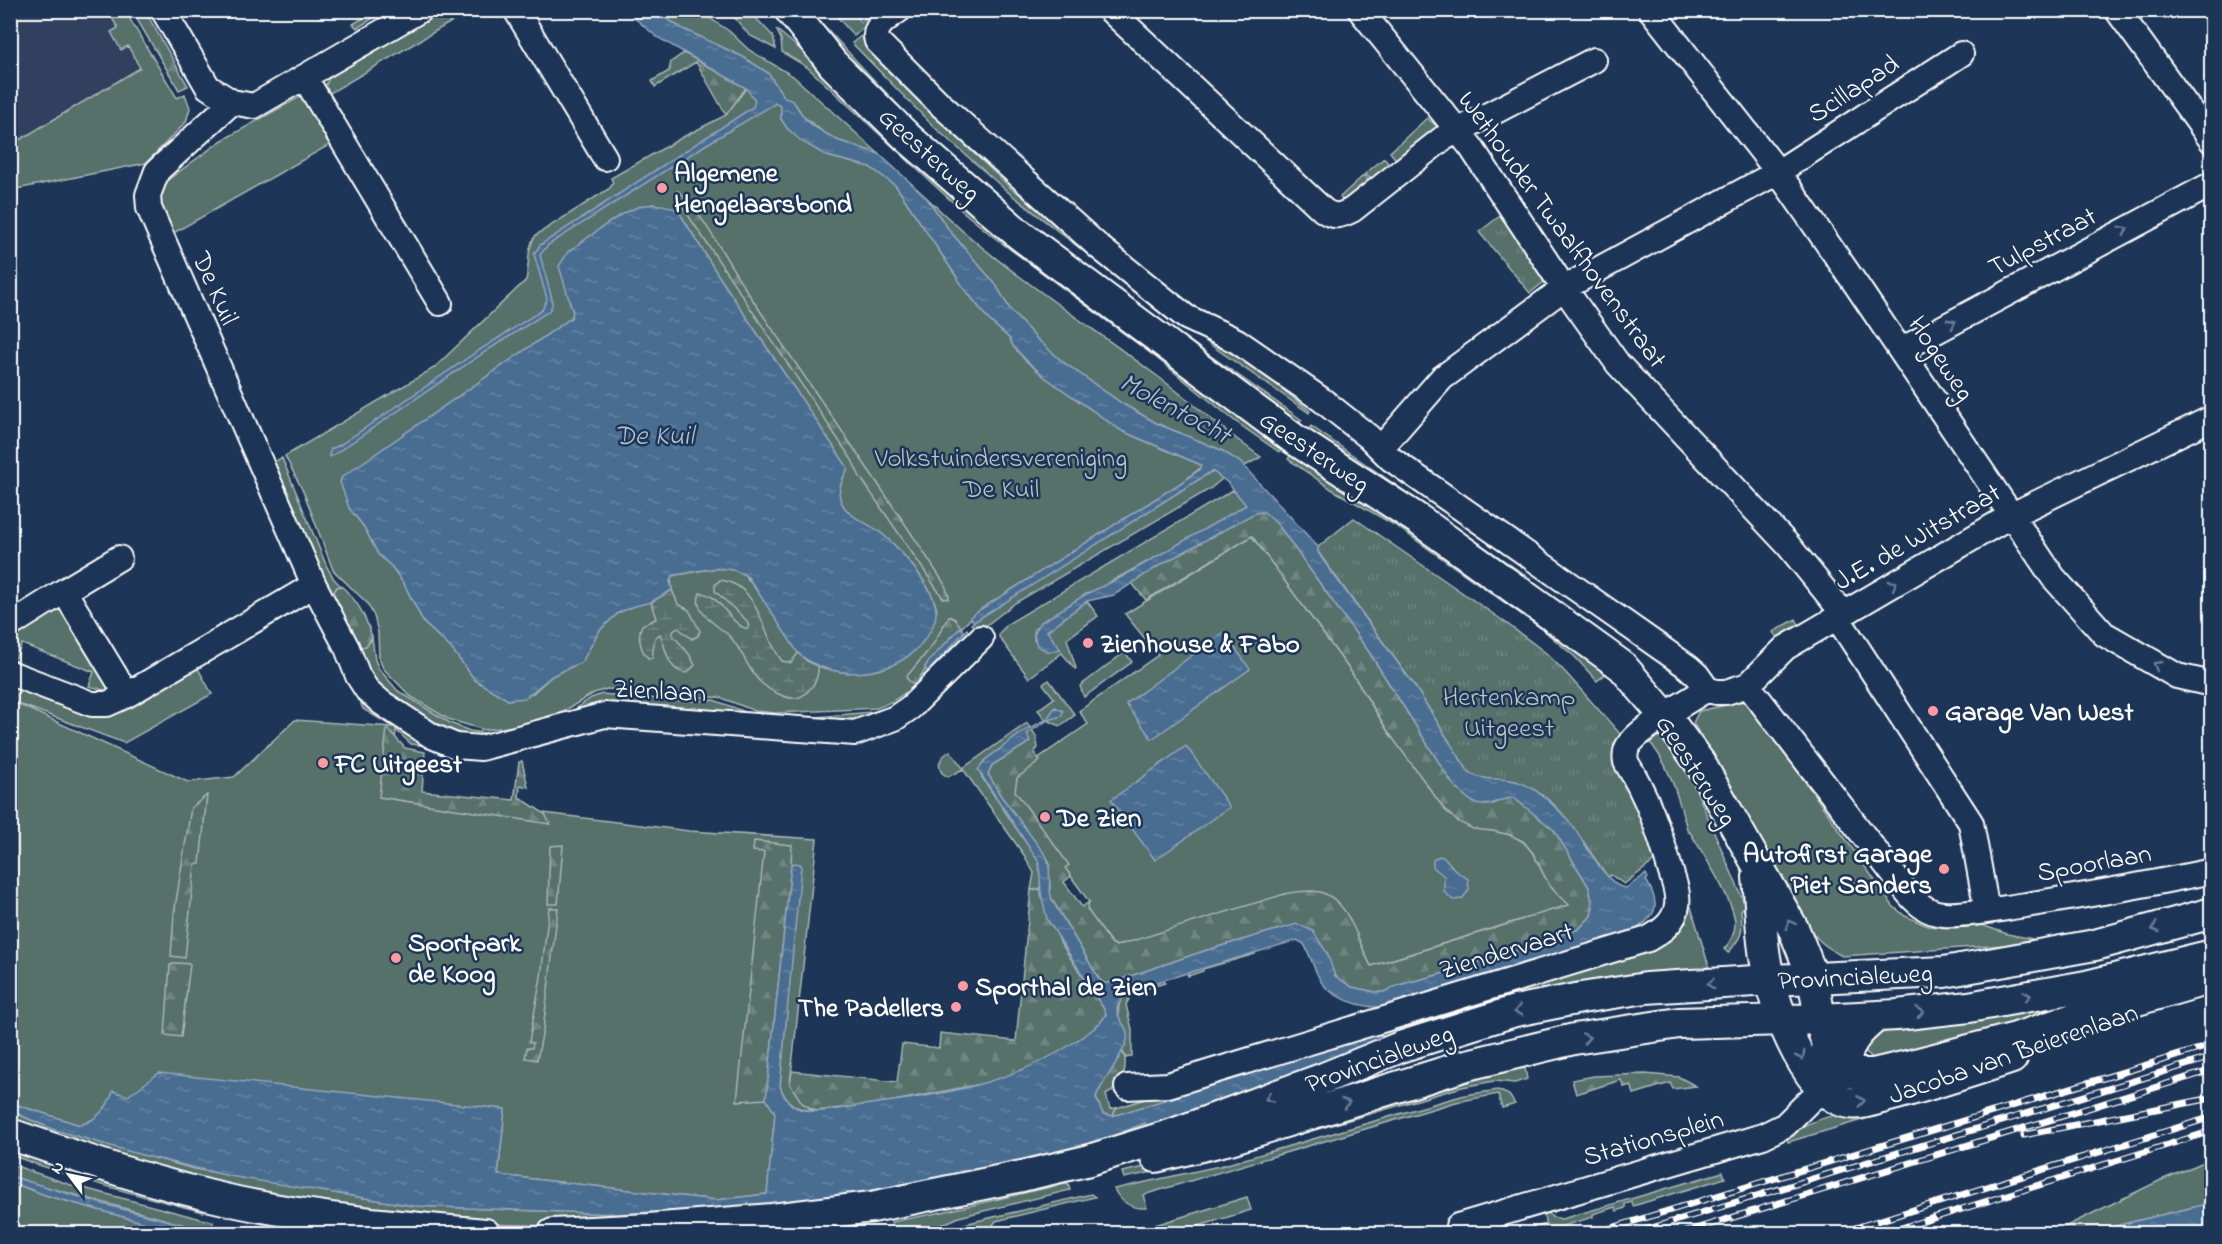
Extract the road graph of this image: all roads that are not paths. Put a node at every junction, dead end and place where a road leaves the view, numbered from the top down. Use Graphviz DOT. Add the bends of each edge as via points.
graph roads {
  1 [pos="163,10"];
  2 [pos="420,10"];
  3 [pos="516,10"];
  4 [pos="766,10"];
  5 [pos="790,10"];
  6 [pos="1110,10"];
  7 [pos="1360,10"];
  8 [pos="2117,10"];
  9 [pos="1660,14"];
  10 [pos="881,19"];
  11 [pos="1961,54"];
  12 [pos="1594,60"];
  13 [pos="833,64"];
  14 [pos="305,78"];
  15 [pos="232,102"];
  16 [pos="1458,132"];
  17 [pos="2211,141"];
  18 [pos="605,158"];
  19 [pos="1778,172"];
  20 [pos="2211,184"];
  21 [pos="1564,288"];
  22 [pos="440,303"];
  23 [pos="1901,350"];
  24 [pos="2211,418"];
  25 [pos="1381,448"];
  26 [pos="2012,515"];
  27 [pos="119,558"];
  28 [pos="314,585"];
  29 [pos="64,591"];
  30 [pos="1840,615"];
  31 [pos="10,625"];
  32 [pos="981,638"];
  33 [pos="10,673"];
  34 [pos="2211,684"];
  35 [pos="1748,685"];
  36 [pos="1707,690"];
  37 [pos="127,696"];
  38 [pos="1665,716"];
  39 [pos="1757,868"];
  40 [pos="2211,871"];
  41 [pos="1987,911"];
  42 [pos="2211,913"];
  43 [pos="2211,955"];
  44 [pos="1814,977"];
  45 [pos="2211,978"];
  46 [pos="1770,980"];
  47 [pos="2211,988"];
  48 [pos="1877,1016"];
  49 [pos="1820,1019"];
  50 [pos="1783,1020"];
  51 [pos="1847,1072"];
  52 [pos="1127,1087"];
  53 [pos="1824,1089"];
  54 [pos="10,1134"];
  55 [pos="1458,1226"];
  56 [pos="485,1233"];
  57 [pos="553,1233"];
  58 [pos="765,1233"];
  1 -- 15 [label="street" via="208,87"];
  2 -- 14 [label="street"];
  3 -- 18 [label="street"];
  4 -- 13 [label="main road, Geesterweg" via="810,52"];
  5 -- 13 [label="main road, Geesterweg"];
  6 -- 16 [label="street" via="1330,215 1340,216 1352,210 1442,139"];
  7 -- 16 [label="street, Wethouder Twaalfhovenstraat"];
  8 -- 17 [label="street"];
  9 -- 19 [label="street, Hogeweg"];
  10 -- 25 [label="street, Geesterweg" via="877,41 905,71 1099,247 1186,317 1237,341 1322,400"];
  11 -- 19 [label="street, Scillapad"];
  12 -- 16 [label="street"];
  13 -- 38 [label="main road, Geesterweg" via="908,137 1020,235 1294,439 1419,520 1616,661"];
  14 -- 15 [label="street" via="254,106"];
  14 -- 22 [label="street"];
  15 -- 28 [label="street, De Kuil" via="157,171 148,195 149,208"];
  16 -- 21 [label="street, Wethouder Twaalfhovenstraat"];
  19 -- 21 [label="street, Scillapad"];
  19 -- 23 [label="street, Hogeweg"];
  23 -- 20 [label="street, Tulpstraat, one-way"];
  21 -- 25 [label="street, Scillapad" via="1442,378"];
  21 -- 30 [label="street, Wethouder Twaalfhovenstraat" via="1618,364 1788,545"];
  23 -- 26 [label="street, Hogeweg"];
  24 -- 26 [label="street, J.E. de Witstraat"];
  25 -- 36 [label="street, Geesterweg" via="1391,459 1688,667"];
  30 -- 26 [label="street, J.E. de Witstraat, one-way"];
  34 -- 26 [label="street, Hogeweg, one-way" via="2177,676 2104,634 2053,577"];
  27 -- 29 [label="street"];
  28 -- 32 [label="street, Zienlaan" via="367,690 432,736 465,747 495,745 605,715 855,734 911,707"];
  28 -- 37 [label="street"];
  29 -- 31 [label="street"];
  29 -- 37 [label="street"];
  30 -- 35 [label="street, J.E. de Witstraat" via="1785,648"];
  30 -- 41 [label="street, Wethouder Twaalfhovenstraat" via="1971,824"];
  33 -- 37 [label="street" via="92,704 107,704"];
  35 -- 36 [label="street" via="1726,692"];
  35 -- 41 [label="street" via="1914,901 1924,909 1944,915"];
  36 -- 38 [label="street"];
  38 -- 39 [label="main road, Geesterweg" via="1700,762"];
  38 -- 52 [label="street, Ziendervaart" via="1629,744 1625,756 1649,801 1677,894 1677,906 1665,930 1648,939 1168,1085"];
  44 -- 39 [label="main road, Geesterweg, one-way" via="1794,930"];
  39 -- 46 [label="main road, Geesterweg"];
  40 -- 41 [label="street, Spoorlaan"];
  42 -- 44 [label="main road, Provincialeweg, one-way" via="2095,945 1944,972"];
  48 -- 43 [label="main road, Provincialeweg, one-way" via="1969,1007 2086,986"];
  44 -- 46 [label="main road, Provincialeweg"];
  44 -- 49 [label="main road, Geesterweg"];
  45 -- 51 [label="main road, Jacoba van Beierenlaan" via="2016,1038 1873,1074"];
  46 -- 50 [label="main road, Geesterweg"];
  46 -- 57 [label="main road, Provincialeweg, one-way" via="1646,988 1515,1011 1403,1046 1173,1134 1022,1176 872,1207 783,1218"];
  53 -- 47 [label="main road, Jacoba van Beierenlaan, one-way" via="1849,1103 1910,1091 2038,1050 2106,1020"];
  48 -- 49 [label="main road, Provincialeweg"];
  48 -- 51 [label="main road" via="1848,1047"];
  49 -- 50 [label="main road, Provincialeweg"];
  49 -- 51 [label="main road, Jacoba van Beierenlaan" via="1831,1059"];
  50 -- 53 [label="main road, Jacoba van Beierenlaan, one-way" via="1804,1063"];
  58 -- 50 [label="main road, Provincialeweg, one-way" via="891,1216 1093,1172 1230,1139 1467,1065 1575,1040 1680,1023"];
  51 -- 53 [label="street, Stationsplein"];
  53 -- 55 [label="street, Stationsplein" via="1785,1125 1763,1136"];
  54 -- 56 [label="main road" via="133,1175 238,1202 358,1221"];
}
